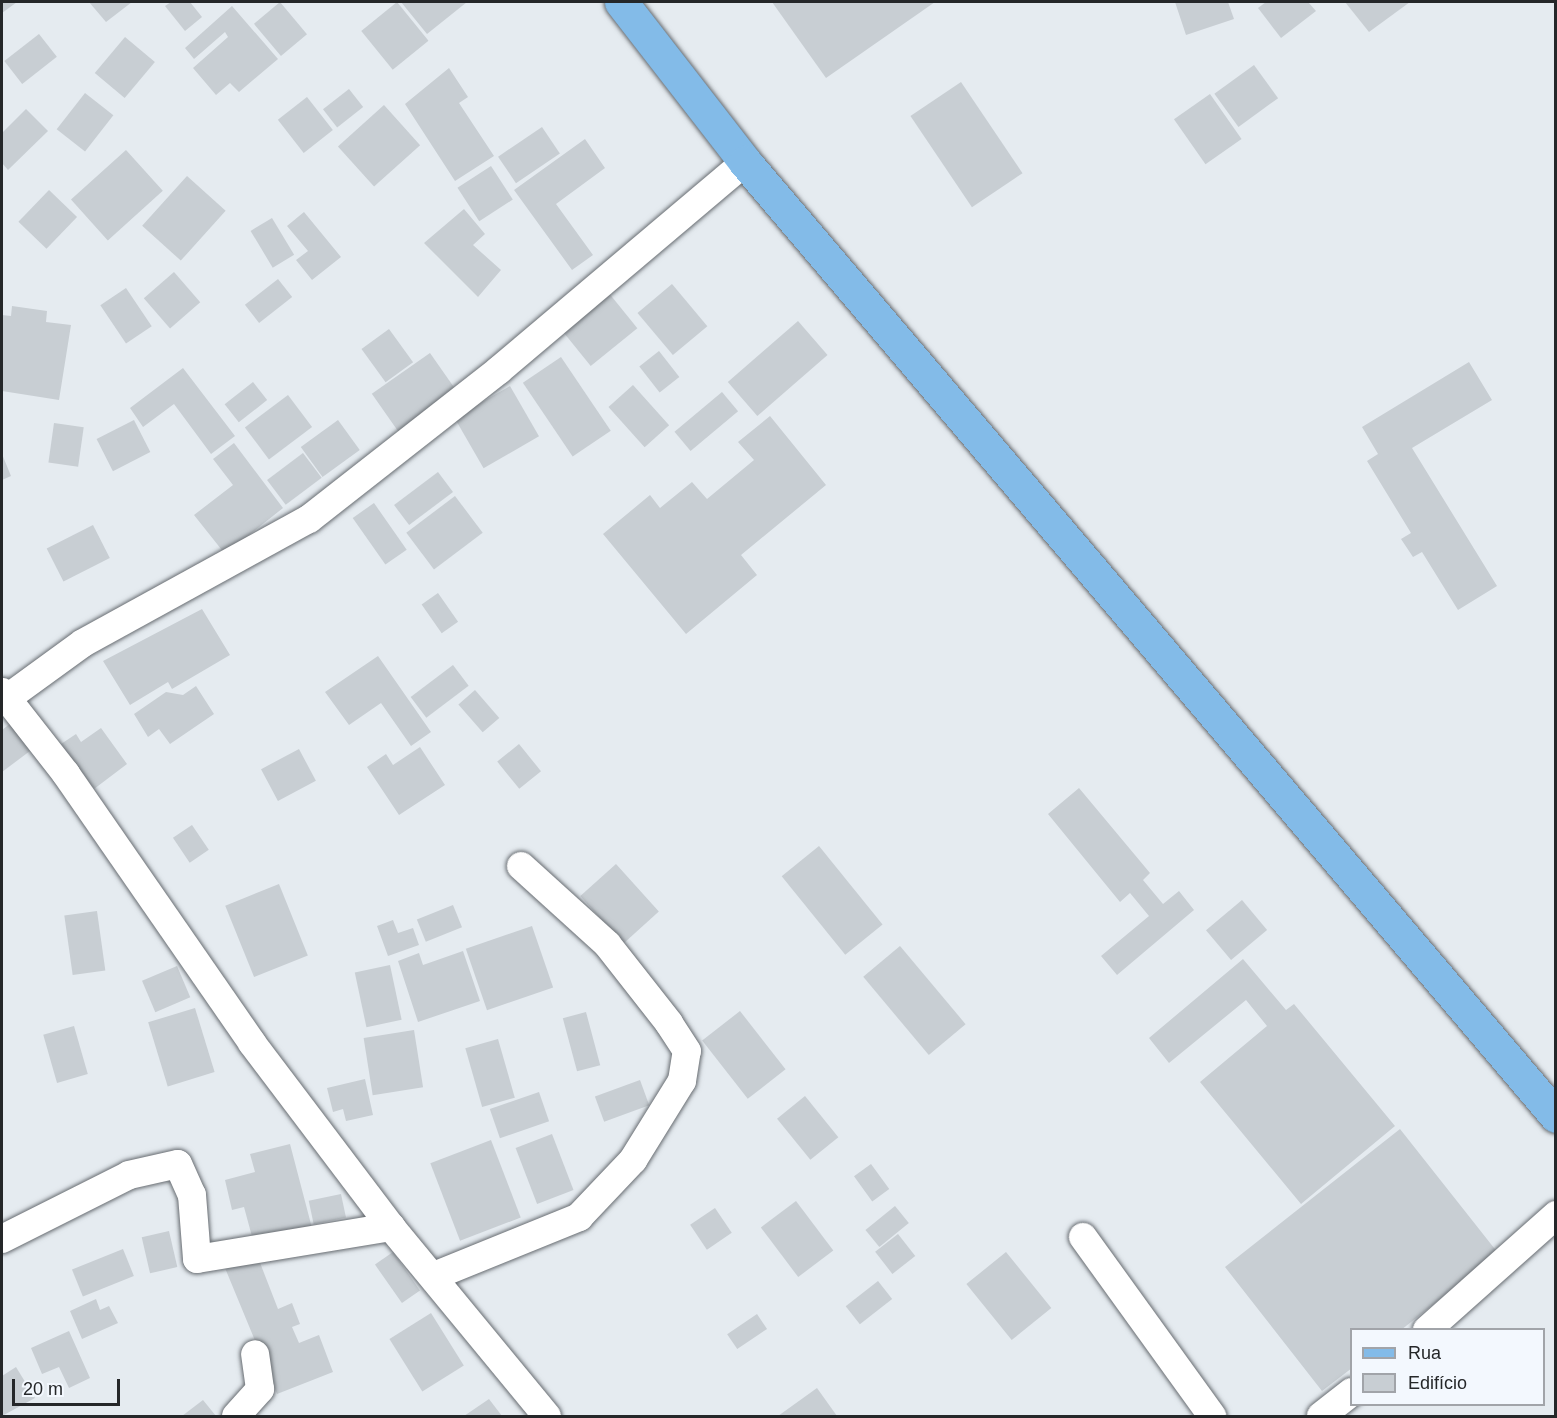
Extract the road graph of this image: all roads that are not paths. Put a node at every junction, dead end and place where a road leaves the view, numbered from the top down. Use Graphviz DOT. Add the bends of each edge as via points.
graph roads {
  1 [pos="621,2"];
  2 [pos="745,162"];
  3 [pos="4,695"];
  4 [pos="520,866"];
  5 [pos="1556,1116"];
  6 [pos="1556,1215"];
  7 [pos="391,1227"];
  8 [pos="1083,1237"];
  9 [pos="2,1239"];
  10 [pos="434,1276"];
  11 [pos="1428,1328"];
  12 [pos="255,1354"];
  13 [pos="1350,1394"];
  14 [pos="236,1416"];
  15 [pos="547,1416"];
  16 [pos="1212,1416"];
  17 [pos="1321,1416"];
  1 -- 2 [label="main road"];
  2 -- 3 [label="street" via="499,370 309,519 83,643"];
  2 -- 5 [label="main road"];
  3 -- 7 [label="street"];
  4 -- 10 [label="street" via="607,944 669,1023 687,1051 682,1081 633,1160 579,1217"];
  6 -- 11 [label="street"];
  7 -- 9 [label="street" via="196,1260 192,1195 178,1164 129,1175"];
  7 -- 10 [label="street"];
  8 -- 16 [label="street"];
  10 -- 15 [label="street"];
  12 -- 14 [label="street" via="260,1389"];
  13 -- 17 [label="street"];
}
